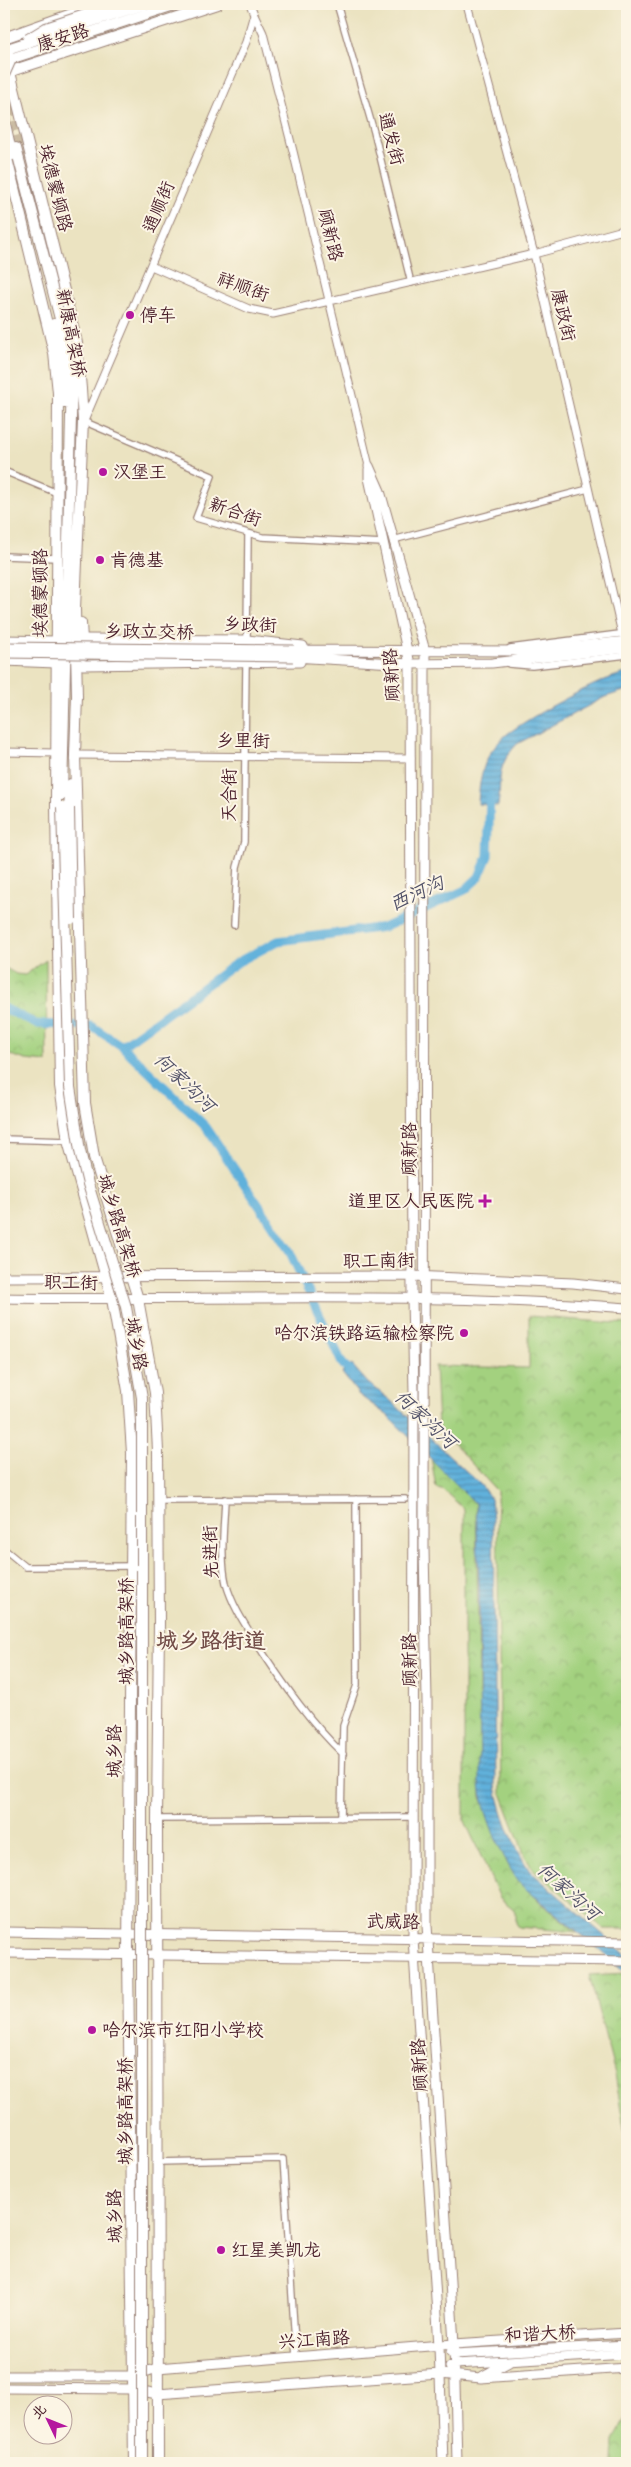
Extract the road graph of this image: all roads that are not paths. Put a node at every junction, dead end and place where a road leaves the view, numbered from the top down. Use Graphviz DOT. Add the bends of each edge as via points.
graph roads {
  1 [pos="100,4"];
  2 [pos="118,4"];
  3 [pos="145,4"];
  4 [pos="177,4"];
  5 [pos="202,4"];
  6 [pos="217,4"];
  7 [pos="250,4"];
  8 [pos="338,4"];
  9 [pos="467,4"];
  10 [pos="254,14"];
  11 [pos="4,38"];
  12 [pos="4,45"];
  13 [pos="4,50"];
  14 [pos="4,61"];
  15 [pos="6,73"];
  16 [pos="4,119"];
  17 [pos="4,146"];
  18 [pos="6,166"];
  19 [pos="627,228"];
  20 [pos="534,254"];
  21 [pos="150,266"];
  22 [pos="411,283"];
  23 [pos="330,300"];
  24 [pos="79,368"];
  25 [pos="84,421"];
  26 [pos="369,466"];
  27 [pos="4,471"];
  28 [pos="588,489"];
  29 [pos="57,492"];
  30 [pos="248,533"];
  31 [pos="393,540"];
  32 [pos="383,542"];
  33 [pos="4,556"];
  34 [pos="59,558"];
  35 [pos="75,609"];
  36 [pos="625,636"];
  37 [pos="83,639"];
  38 [pos="4,640"];
  39 [pos="246,640"];
  40 [pos="60,642"];
  41 [pos="4,647"];
  42 [pos="627,648"];
  43 [pos="425,651"];
  44 [pos="409,652"];
  45 [pos="491,652"];
  46 [pos="4,653"];
  47 [pos="293,654"];
  48 [pos="531,655"];
  49 [pos="627,655"];
  50 [pos="324,656"];
  51 [pos="4,661"];
  52 [pos="56,663"];
  53 [pos="492,663"];
  54 [pos="246,664"];
  55 [pos="410,664"];
  56 [pos="424,664"];
  57 [pos="83,665"];
  58 [pos="77,696"];
  59 [pos="4,752"];
  60 [pos="75,755"];
  61 [pos="60,756"];
  62 [pos="245,756"];
  63 [pos="411,758"];
  64 [pos="66,808"];
  65 [pos="234,926"];
  66 [pos="4,1139"];
  67 [pos="68,1141"];
  68 [pos="130,1276"];
  69 [pos="412,1276"];
  70 [pos="4,1277"];
  71 [pos="425,1277"];
  72 [pos="106,1278"];
  73 [pos="627,1289"];
  74 [pos="4,1298"];
  75 [pos="138,1299"];
  76 [pos="412,1299"];
  77 [pos="425,1299"];
  78 [pos="112,1300"];
  79 [pos="627,1308"];
  80 [pos="225,1499"];
  81 [pos="356,1499"];
  82 [pos="157,1500"];
  83 [pos="404,1500"];
  84 [pos="4,1549"];
  85 [pos="132,1566"];
  86 [pos="343,1754"];
  87 [pos="413,1817"];
  88 [pos="341,1818"];
  89 [pos="157,1819"];
  90 [pos="141,1839"];
  91 [pos="4,1932"];
  92 [pos="129,1934"];
  93 [pos="158,1935"];
  94 [pos="413,1938"];
  95 [pos="428,1938"];
  96 [pos="627,1942"];
  97 [pos="4,1953"];
  98 [pos="128,1955"];
  99 [pos="158,1955"];
  100 [pos="415,1958"];
  101 [pos="430,1958"];
  102 [pos="627,1961"];
  103 [pos="158,2162"];
  104 [pos="132,2232"];
  105 [pos="627,2332"];
  106 [pos="454,2344"];
  107 [pos="627,2345"];
  108 [pos="439,2346"];
  109 [pos="571,2353"];
  110 [pos="454,2354"];
  111 [pos="627,2354"];
  112 [pos="296,2357"];
  113 [pos="512,2361"];
  114 [pos="455,2364"];
  115 [pos="157,2368"];
  116 [pos="627,2368"];
  117 [pos="440,2374"];
  118 [pos="455,2375"];
  119 [pos="4,2376"];
  120 [pos="133,2376"];
  121 [pos="481,2378"];
  122 [pos="4,2388"];
  123 [pos="133,2389"];
  124 [pos="157,2394"];
  125 [pos="134,2463"];
  126 [pos="142,2463"];
  127 [pos="149,2463"];
  128 [pos="158,2463"];
  129 [pos="443,2463"];
  130 [pos="457,2463"];
  1 -- 11 [label="highway, 康安路"];
  2 -- 15 [label="highway, bridge" via="37,32 14,55"];
  3 -- 13 [label="highway, bridge"];
  4 -- 14 [label="highway, bridge"];
  5 -- 15 [label="highway" via="40,57"];
  6 -- 15 [label="highway, 康安路"];
  7 -- 10 [label="street"];
  8 -- 22 [label="street, 通发街"];
  9 -- 20 [label="street, 康政街"];
  10 -- 21 [label="street, 通顺街" via="246,42"];
  10 -- 23 [label="street, 顾新路" via="263,33"];
  12 -- 24 [label="highway, 埃德蒙顿路" via="77,343"];
  16 -- 34 [label="highway, 新康高架桥" via="64,372"];
  17 -- 18 [label="highway, 埃德蒙顿路"];
  18 -- 29 [label="highway, 埃德蒙顿路" via="54,354 58,393"];
  19 -- 20 [label="street, 祥顺街"];
  20 -- 22 [label="street, 祥顺街"];
  20 -- 28 [label="street, 康政街"];
  21 -- 23 [label="street, 祥顺街" via="264,313 273,314"];
  21 -- 25 [label="street, 通顺街"];
  22 -- 23 [label="street, 祥顺街"];
  23 -- 26 [label="street, 顾新路"];
  24 -- 25 [label="highway, 埃德蒙顿路"];
  24 -- 40 [label="highway, 埃德蒙顿路" via="19,148 72,375"];
  25 -- 30 [label="street, 新合街" via="212,476 196,518"];
  25 -- 35 [label="highway, 埃德蒙顿路"];
  26 -- 31 [label="main road, 顾新路" via="380,491"];
  26 -- 32 [label="main road, 顾新路"];
  27 -- 29 [label="street"];
  28 -- 31 [label="street"];
  28 -- 36 [label="street, 康政街"];
  29 -- 34 [label="highway, 埃德蒙顿路"];
  30 -- 32 [label="street, 新合街" via="262,537"];
  30 -- 39 [label="street"];
  31 -- 43 [label="main road, 顾新路"];
  32 -- 44 [label="main road, 顾新路"];
  33 -- 34 [label="street"];
  34 -- 40 [label="highway"];
  35 -- 37 [label="highway" via="82,625"];
  35 -- 58 [label="highway, 埃德蒙顿路"];
  36 -- 45 [label="street, 乡政街" via="526,645"];
  36 -- 48 [label="main road"];
  37 -- 39 [label="main road, 乡政街"];
  37 -- 57 [label="highway"];
  38 -- 40 [label="main road"];
  39 -- 50 [label="main road, 乡政街" via="286,643"];
  40 -- 52 [label="highway, 埃德蒙顿路"];
  40 -- 61 [label="highway, 埃德蒙顿路"];
  41 -- 47 [label="main road, 乡政立交桥, bridge"];
  42 -- 48 [label="main road"];
  43 -- 44 [label="main road, 乡政街"];
  43 -- 45 [label="main road, 乡政街"];
  43 -- 56 [label="main road, 顾新路"];
  44 -- 50 [label="main road, 乡政街"];
  44 -- 55 [label="main road, 顾新路"];
  45 -- 48 [label="main road, 乡政街"];
  46 -- 47 [label="main road, 乡政立交桥, bridge"];
  47 -- 50 [label="main road, 乡政街"];
  48 -- 53 [label="main road, 乡政街"];
  49 -- 53 [label="street, 乡政街" via="532,666"];
  50 -- 54 [label="main road, 乡政街"];
  50 -- 55 [label="main road, 乡政街"];
  51 -- 52 [label="main road"];
  52 -- 61 [label="highway, 埃德蒙顿路"];
  53 -- 56 [label="main road, 乡政街"];
  54 -- 57 [label="main road, 乡政街"];
  54 -- 62 [label="street, 天合街"];
  55 -- 56 [label="main road, 乡政街"];
  55 -- 63 [label="main road, 顾新路"];
  56 -- 71 [label="main road, 顾新路"];
  57 -- 58 [label="highway"];
  58 -- 60 [label="highway, 埃德蒙顿路"];
  59 -- 61 [label="street"];
  60 -- 62 [label="street, 乡里街"];
  60 -- 64 [label="highway, 埃德蒙顿路"];
  60 -- 68 [label="highway, 埃德蒙顿路" via="85,1103 94,1157"];
  61 -- 64 [label="highway, 埃德蒙顿路"];
  61 -- 67 [label="highway, 城乡路" via="56,794 58,1010 60,1086"];
  62 -- 63 [label="street, 乡里街"];
  62 -- 65 [label="street, 天合街" via="244,842 237,867"];
  63 -- 69 [label="main road, 顾新路"];
  64 -- 90 [label="highway, 城乡路高架桥, bridge" via="67,1047 71,1096 88,1184 126,1307 142,1398"];
  64 -- 127 [label="highway, 城乡路高架桥, bridge" via="76,1085 85,1149 133,1314 144,1370 148,1418"];
  66 -- 67 [label="street"];
  67 -- 72 [label="highway, 城乡路"];
  68 -- 69 [label="main road, 职工南街"];
  68 -- 72 [label="main road, 职工街"];
  68 -- 75 [label="highway, 城乡路"];
  69 -- 71 [label="main road, 职工南街"];
  69 -- 76 [label="main road, 顾新路"];
  70 -- 72 [label="main road, 职工街"];
  71 -- 73 [label="main road, 职工南街" via="573,1283"];
  71 -- 77 [label="main road, 顾新路"];
  72 -- 78 [label="highway, 城乡路"];
  74 -- 78 [label="main road, 职工街"];
  75 -- 76 [label="main road"];
  75 -- 78 [label="main road, 职工街"];
  75 -- 82 [label="highway, 城乡路" via="155,1393"];
  76 -- 77 [label="main road"];
  76 -- 87 [label="main road, 顾新路"];
  77 -- 79 [label="main road"];
  77 -- 95 [label="main road, 顾新路"];
  78 -- 85 [label="highway, 城乡路" via="128,1391 132,1453"];
  80 -- 81 [label="street"];
  80 -- 82 [label="street, 先进街"];
  80 -- 86 [label="street, 先进街" via="224,1566 236,1611 298,1703 322,1735"];
  81 -- 83 [label="street"];
  81 -- 86 [label="street" via="358,1685 344,1726"];
  82 -- 89 [label="highway, 城乡路"];
  84 -- 85 [label="street" via="26,1567"];
  85 -- 92 [label="highway, 城乡路"];
  86 -- 88 [label="street"];
  87 -- 88 [label="street"];
  87 -- 94 [label="main road, 顾新路"];
  88 -- 89 [label="street"];
  89 -- 93 [label="highway, 城乡路"];
  90 -- 104 [label="highway, bridge" via="136,1906 136,2186"];
  90 -- 126 [label="highway, 城乡路高架桥, bridge"];
  91 -- 92 [label="main road, 武威路"];
  92 -- 93 [label="main road, 武威路"];
  92 -- 98 [label="highway, 城乡路"];
  93 -- 94 [label="main road, 武威路"];
  93 -- 99 [label="highway, 城乡路"];
  94 -- 95 [label="main road, 武威路"];
  94 -- 100 [label="main road, 顾新路"];
  95 -- 96 [label="main road, 武威路"];
  95 -- 101 [label="main road, 顾新路"];
  97 -- 98 [label="main road, 武威路"];
  98 -- 99 [label="main road, 武威路"];
  98 -- 104 [label="highway, 城乡路"];
  99 -- 100 [label="main road, 武威路"];
  99 -- 103 [label="highway, 城乡路"];
  100 -- 101 [label="main road, 武威路"];
  100 -- 108 [label="main road, 顾新路"];
  101 -- 102 [label="main road, 武威路"];
  101 -- 106 [label="main road, 顾新路"];
  103 -- 112 [label="street" via="283,2159"];
  103 -- 115 [label="highway, 城乡路"];
  104 -- 120 [label="highway, 城乡路"];
  105 -- 106 [label="main road, 兴江南路"];
  106 -- 108 [label="main road, 兴江南路"];
  106 -- 110 [label="main road, 顾新路"];
  107 -- 109 [label="main road, 和谐大桥"];
  108 -- 110 [label="main road"];
  108 -- 112 [label="main road, 兴江南路"];
  108 -- 117 [label="main road, 顾新路"];
  109 -- 110 [label="main road, 和谐大桥"];
  109 -- 111 [label="main road, 和谐大桥"];
  109 -- 113 [label="main road, 和谐大桥"];
  110 -- 114 [label="main road, 顾新路"];
  112 -- 115 [label="main road, 兴江南路"];
  113 -- 114 [label="main road, 和谐大桥"];
  113 -- 121 [label="main road"];
  114 -- 117 [label="main road"];
  114 -- 118 [label="main road, 顾新路"];
  115 -- 120 [label="main road, 兴江南路"];
  115 -- 124 [label="highway, 城乡路"];
  116 -- 121 [label="main road"];
  117 -- 118 [label="main road"];
  117 -- 124 [label="main road"];
  117 -- 129 [label="main road, 顾新路"];
  118 -- 121 [label="main road"];
  118 -- 130 [label="main road, 顾新路"];
  119 -- 120 [label="main road, 兴江南路"];
  120 -- 123 [label="highway, 城乡路"];
  122 -- 123 [label="main road"];
  123 -- 124 [label="main road"];
  123 -- 125 [label="highway, 城乡路"];
  124 -- 128 [label="highway, 城乡路"];
}
